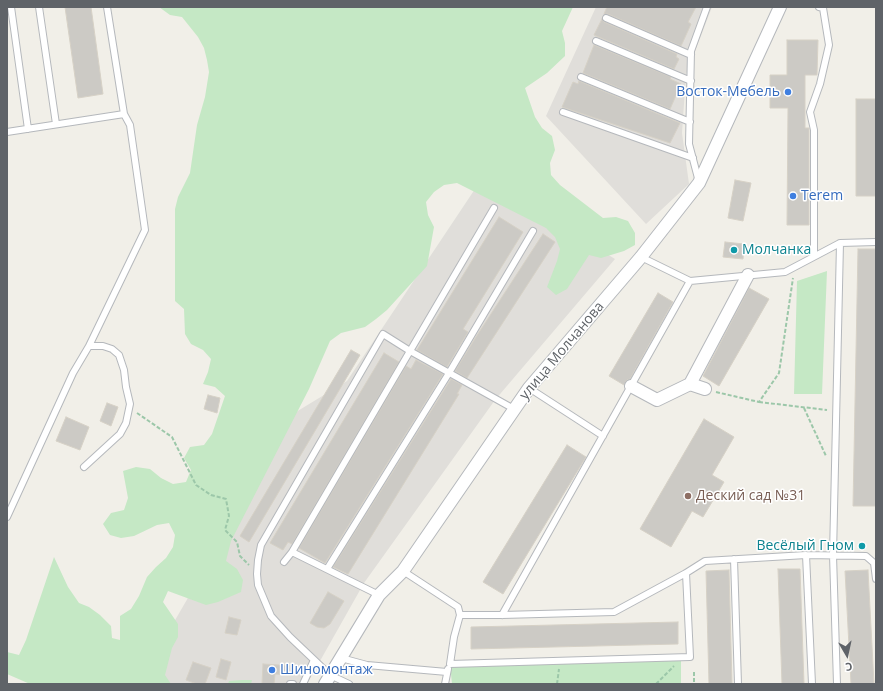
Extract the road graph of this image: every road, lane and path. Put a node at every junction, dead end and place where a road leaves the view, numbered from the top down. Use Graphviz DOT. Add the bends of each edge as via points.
graph roads {
  1 [pos="11,7"];
  2 [pos="39,7"];
  3 [pos="107,7"];
  4 [pos="707,7"];
  5 [pos="780,7"];
  6 [pos="819,7"];
  7 [pos="606,18"];
  8 [pos="596,41"];
  9 [pos="691,56"];
  10 [pos="581,77"];
  11 [pos="691,81"];
  12 [pos="563,112"];
  13 [pos="124,114"];
  14 [pos="690,122"];
  15 [pos="56,124"];
  16 [pos="28,129"];
  17 [pos="7,132"];
  18 [pos="693,158"];
  19 [pos="699,183"];
  20 [pos="494,208"];
  21 [pos="534,231"];
  22 [pos="876,242"];
  23 [pos="840,243"];
  24 [pos="814,256"];
  25 [pos="641,257"];
  26 [pos="794,267"];
  27 [pos="748,275"];
  28 [pos="690,281"];
  29 [pos="89,346"];
  30 [pos="410,351"];
  31 [pos="449,373"];
  32 [pos="690,384"];
  33 [pos="631,386"];
  34 [pos="529,388"];
  35 [pos="705,389"];
  36 [pos="759,402"];
  37 [pos="130,404"];
  38 [pos="804,408"];
  39 [pos="514,409"];
  40 [pos="836,411"];
  41 [pos="603,436"];
  42 [pos="84,467"];
  43 [pos="835,476"];
  44 [pos="7,517"];
  45 [pos="292,552"];
  46 [pos="806,555"];
  47 [pos="833,555"];
  48 [pos="734,559"];
  49 [pos="284,562"];
  50 [pos="327,569"];
  51 [pos="403,571"];
  52 [pos="686,573"];
  53 [pos="257,574"];
  54 [pos="876,579"];
  55 [pos="379,595"];
  56 [pos="460,614"];
  57 [pos="502,615"];
  58 [pos="681,657"];
  59 [pos="341,658"];
  60 [pos="314,660"];
  61 [pos="560,661"];
  62 [pos="450,664"];
  63 [pos="446,672"];
  64 [pos="694,672"];
  65 [pos="328,680"];
  66 [pos="558,680"];
  67 [pos="303,684"];
  68 [pos="349,684"];
  69 [pos="445,684"];
  70 [pos="553,684"];
  71 [pos="557,684"];
  72 [pos="656,684"];
  73 [pos="694,684"];
  74 [pos="738,684"];
  75 [pos="812,684"];
  76 [pos="837,684"];
  1 -- 16 [label="lane"];
  2 -- 15 [label="lane"];
  3 -- 13 [label="lane"];
  4 -- 9 [label="lane"];
  5 -- 19 [label="street, улица Молчанова"];
  6 -- 24 [label="lane" via="823,8 829,44 820,84 810,112 814,130"];
  7 -- 9 [label="lane"];
  8 -- 11 [label="lane"];
  9 -- 11 [label="lane"];
  10 -- 14 [label="lane"];
  11 -- 14 [label="lane"];
  12 -- 18 [label="lane"];
  13 -- 15 [label="lane"];
  13 -- 29 [label="lane" via="130,125 145,230"];
  14 -- 18 [label="lane" via="689,144"];
  15 -- 16 [label="lane"];
  16 -- 17 [label="lane"];
  18 -- 19 [label="lane"];
  19 -- 25 [label="street, улица Молчанова"];
  20 -- 30 [label="lane"];
  21 -- 31 [label="lane"];
  22 -- 23 [label="lane"];
  23 -- 24 [label="lane"];
  23 -- 40 [label="lane"];
  24 -- 26 [label="lane"];
  25 -- 28 [label="lane"];
  25 -- 34 [label="street, улица Молчанова"];
  26 -- 27 [label="lane" via="785,272"];
  26 -- 36 [label="path" via="779,373"];
  27 -- 28 [label="lane"];
  27 -- 32 [label="street"];
  28 -- 33 [label="lane"];
  29 -- 37 [label="lane" via="103,346 112,349 118,355 124,370"];
  29 -- 44 [label="lane"];
  30 -- 31 [label="lane"];
  30 -- 45 [label="lane"];
  30 -- 53 [label="lane" via="383,334 261,545"];
  31 -- 39 [label="lane"];
  31 -- 50 [label="lane"];
  32 -- 33 [label="street" via="657,400"];
  32 -- 35 [label="street"];
  33 -- 41 [label="lane"];
  34 -- 39 [label="street, улица Молчанова"];
  34 -- 41 [label="lane"];
  35 -- 36 [label="path"];
  36 -- 38 [label="path"];
  37 -- 42 [label="lane" via="126,423 120,434"];
  37 -- 53 [label="path" via="137,413 172,437 196,484 211,495 226,499 229,516 225,530 237,542 240,556"];
  38 -- 40 [label="path"];
  38 -- 43 [label="path"];
  39 -- 51 [label="street, улица Молчанова"];
  40 -- 43 [label="lane"];
  41 -- 57 [label="lane"];
  43 -- 47 [label="lane"];
  45 -- 49 [label="lane"];
  45 -- 50 [label="lane"];
  46 -- 47 [label="lane"];
  46 -- 48 [label="lane"];
  46 -- 75 [label="lane"];
  47 -- 54 [label="lane" via="866,556 874,563"];
  47 -- 76 [label="lane"];
  48 -- 52 [label="lane" via="705,560"];
  48 -- 74 [label="lane"];
  50 -- 55 [label="lane"];
  51 -- 55 [label="street, улица Молчанова"];
  51 -- 56 [label="lane" via="458,607"];
  52 -- 57 [label="lane" via="614,612"];
  52 -- 58 [label="lane" via="690,657"];
  53 -- 60 [label="lane" via="260,593 271,616"];
  55 -- 59 [label="street, улица Молчанова"];
  56 -- 57 [label="lane"];
  56 -- 62 [label="lane"];
  58 -- 61 [label="lane"];
  58 -- 72 [label="path"];
  59 -- 63 [label="lane" via="367,666"];
  59 -- 65 [label="street, улица Молчанова"];
  60 -- 65 [label="lane"];
  60 -- 67 [label="lane"];
  61 -- 62 [label="lane"];
  61 -- 66 [label="path"];
  62 -- 63 [label="lane"];
  63 -- 69 [label="lane"];
  64 -- 73 [label="path"];
  65 -- 68 [label="lane"];
  66 -- 70 [label="path"];
  66 -- 71 [label="path"];
}
